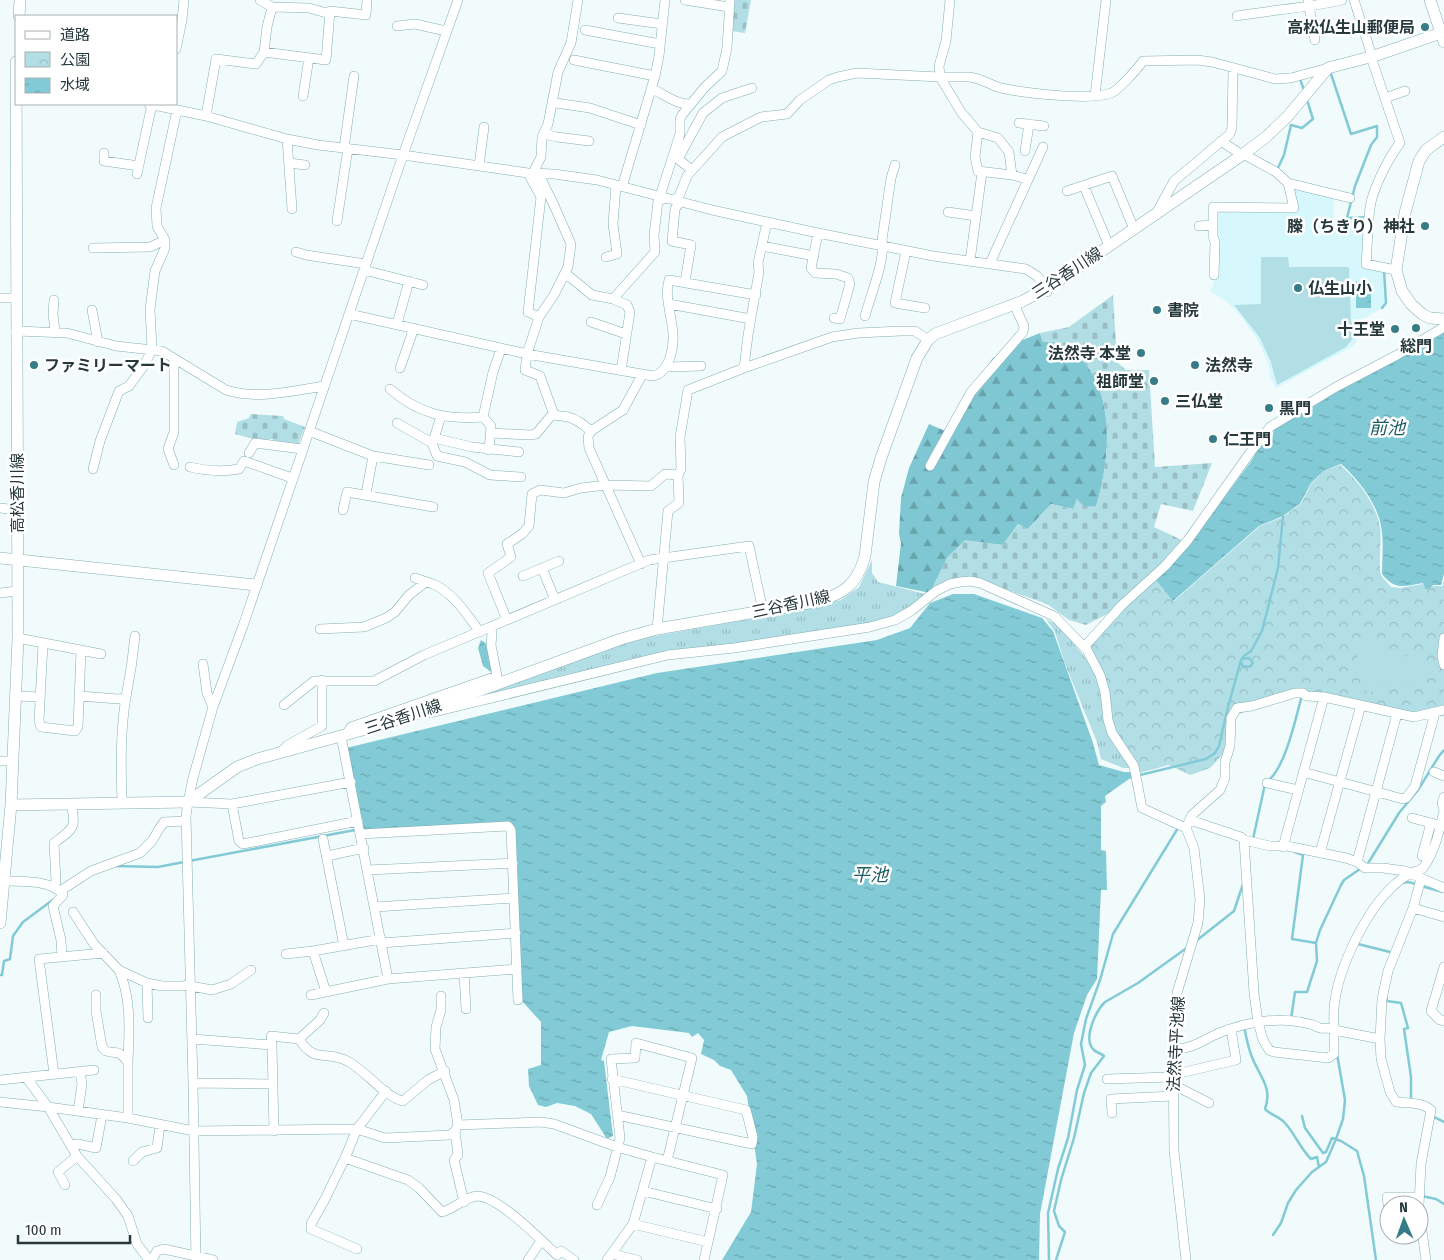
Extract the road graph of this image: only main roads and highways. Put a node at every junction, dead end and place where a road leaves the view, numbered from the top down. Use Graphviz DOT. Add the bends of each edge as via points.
graph roads {
  1 [pos="20,0"];
  2 [pos="1430,0"];
  3 [pos="19,15"];
  4 [pos="1443,36"];
  5 [pos="16,105"];
  6 [pos="1444,137"];
  7 [pos="1444,319"];
  8 [pos="0,558"];
  9 [pos="18,559"];
  10 [pos="256,585"];
  11 [pos="11,805"];
  12 [pos="0,923"];
  1 -- 3 [label="main road"];
  2 -- 4 [label="main road"];
  4 -- 11 [label="main road, 三谷香川線" via="1328,68 1266,137 1047,290 943,330 928,340 917,358 881,458 873,489 862,568 855,580 838,594 827,599 657,629 620,639 415,714 257,759 237,767 188,802"];
  5 -- 9 [label="main road, 高松香川線"];
  6 -- 7 [label="main road" via="1426,150 1419,161 1405,213 1396,270 1402,291 1411,304 1430,318"];
  8 -- 9 [label="main road"];
  9 -- 10 [label="main road"];
  9 -- 11 [label="main road, 高松香川線"];
  11 -- 12 [label="main road, 高松香川線"];
}
